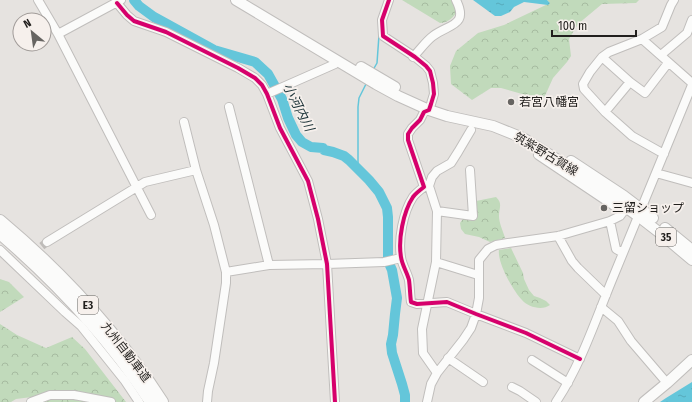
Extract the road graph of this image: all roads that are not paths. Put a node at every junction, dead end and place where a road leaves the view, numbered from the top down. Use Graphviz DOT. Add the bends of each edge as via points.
graph roads {
  1 [pos="38,0"];
  2 [pos="236,0"];
  3 [pos="247,0"];
  4 [pos="389,0"];
  5 [pos="456,0"];
  6 [pos="674,0"];
  7 [pos="120,1"];
  8 [pos="692,20"];
  9 [pos="58,34"];
  10 [pos="642,39"];
  11 [pos="661,55"];
  12 [pos="413,57"];
  13 [pos="602,57"];
  14 [pos="337,60"];
  15 [pos="668,63"];
  16 [pos="630,82"];
  17 [pos="692,84"];
  18 [pos="269,92"];
  19 [pos="229,107"];
  20 [pos="430,107"];
  21 [pos="605,112"];
  22 [pos="184,122"];
  23 [pos="471,130"];
  24 [pos="664,154"];
  25 [pos="196,170"];
  26 [pos="470,170"];
  27 [pos="656,173"];
  28 [pos="692,183"];
  29 [pos="427,186"];
  30 [pos="136,188"];
  31 [pos="624,210"];
  32 [pos="437,211"];
  33 [pos="639,212"];
  34 [pos="151,215"];
  35 [pos="610,220"];
  36 [pos="0,221"];
  37 [pos="0,233"];
  38 [pos="558,236"];
  39 [pos="47,242"];
  40 [pos="0,250"];
  41 [pos="692,250"];
  42 [pos="623,253"];
  43 [pos="399,258"];
  44 [pos="692,260"];
  45 [pos="436,262"];
  46 [pos="327,264"];
  47 [pos="269,265"];
  48 [pos="226,272"];
  49 [pos="478,275"];
  50 [pos="606,295"];
  51 [pos="427,303"];
  52 [pos="601,307"];
  53 [pos="476,314"];
  54 [pos="448,358"];
  55 [pos="580,359"];
  56 [pos="532,360"];
  57 [pos="692,360"];
  58 [pos="437,372"];
  59 [pos="483,382"];
  60 [pos="568,383"];
  61 [pos="667,384"];
  62 [pos="512,387"];
  63 [pos="31,402"];
  64 [pos="111,402"];
  65 [pos="139,402"];
  66 [pos="151,402"];
  67 [pos="162,402"];
  68 [pos="207,402"];
  69 [pos="334,402"];
  70 [pos="427,402"];
  71 [pos="536,402"];
  72 [pos="556,402"];
  73 [pos="644,402"];
  1 -- 9 [label="street"];
  2 -- 14 [label="main road, 筑紫野古賀線 / 35"];
  3 -- 20 [label="main road, 筑紫野古賀線 / 35"];
  4 -- 12 [label="street" via="382,20 383,36"];
  5 -- 12 [label="street" via="461,11 459,20 431,37"];
  6 -- 10 [label="street" via="662,27"];
  7 -- 9 [label="street"];
  7 -- 18 [label="street" via="127,15 134,21 166,32 238,68 256,78"];
  8 -- 11 [label="street" via="687,33"];
  9 -- 30 [label="street"];
  10 -- 11 [label="street"];
  10 -- 13 [label="street"];
  11 -- 15 [label="street"];
  12 -- 20 [label="street" via="430,71 434,94"];
  13 -- 16 [label="street"];
  13 -- 21 [label="street" via="583,84 584,89"];
  14 -- 18 [label="street" via="335,64"];
  14 -- 20 [label="main road, 筑紫野古賀線 / 35" via="398,96"];
  15 -- 16 [label="street" via="645,93"];
  15 -- 17 [label="street"];
  16 -- 21 [label="street"];
  17 -- 24 [label="street"];
  18 -- 46 [label="street" via="280,128 308,180"];
  19 -- 47 [label="street"];
  20 -- 29 [label="street" via="408,134 408,140"];
  20 -- 31 [label="main road, 筑紫野古賀線 / 35" via="447,116 493,126 523,138 542,149"];
  20 -- 33 [label="main road, 筑紫野古賀線 / 35" via="492,120 526,132 612,188"];
  21 -- 24 [label="street" via="632,136"];
  22 -- 25 [label="street"];
  23 -- 29 [label="street" via="451,163 437,171"];
  24 -- 27 [label="street"];
  25 -- 30 [label="street" via="146,182"];
  25 -- 48 [label="street"];
  26 -- 32 [label="street" via="473,216"];
  27 -- 28 [label="street"];
  27 -- 33 [label="street"];
  29 -- 32 [label="street"];
  29 -- 43 [label="street" via="412,198 407,210"];
  30 -- 34 [label="street"];
  30 -- 39 [label="street"];
  31 -- 33 [label="main road, 筑紫野古賀線 / 35"];
  31 -- 35 [label="street" via="620,216"];
  32 -- 45 [label="street"];
  33 -- 41 [label="main road, 筑紫野古賀線 / 35"];
  33 -- 42 [label="street"];
  33 -- 44 [label="main road, 筑紫野古賀線 / 35"];
  35 -- 38 [label="street"];
  35 -- 42 [label="street" via="616,249"];
  36 -- 67 [label="highway, 九州自動車道 / E3" via="47,263 94,312 136,364"];
  37 -- 66 [label="highway, 九州自動車道 / E3" via="38,267 85,316 128,368"];
  38 -- 49 [label="street" via="496,245 488,249 479,260"];
  38 -- 50 [label="street" via="572,261"];
  40 -- 65 [label="street" via="20,264 81,326"];
  42 -- 50 [label="street"];
  43 -- 46 [label="street" via="384,262"];
  43 -- 51 [label="street" via="409,280 411,302"];
  45 -- 49 [label="street"];
  45 -- 51 [label="street"];
  46 -- 47 [label="street"];
  46 -- 69 [label="street"];
  47 -- 48 [label="street"];
  48 -- 68 [label="street"];
  49 -- 53 [label="street" via="479,298"];
  50 -- 52 [label="street"];
  51 -- 53 [label="street" via="447,302"];
  51 -- 58 [label="street" via="422,330 423,353"];
  52 -- 55 [label="street"];
  52 -- 61 [label="street" via="618,321 631,341"];
  53 -- 54 [label="street" via="471,328"];
  53 -- 55 [label="street" via="526,333"];
  54 -- 58 [label="street"];
  54 -- 59 [label="street"];
  55 -- 60 [label="street"];
  56 -- 60 [label="street"];
  57 -- 61 [label="main road"];
  58 -- 70 [label="street"];
  60 -- 72 [label="street"];
  61 -- 73 [label="main road"];
  62 -- 71 [label="street"];
  63 -- 64 [label="street" via="50,395 74,395"];
}
